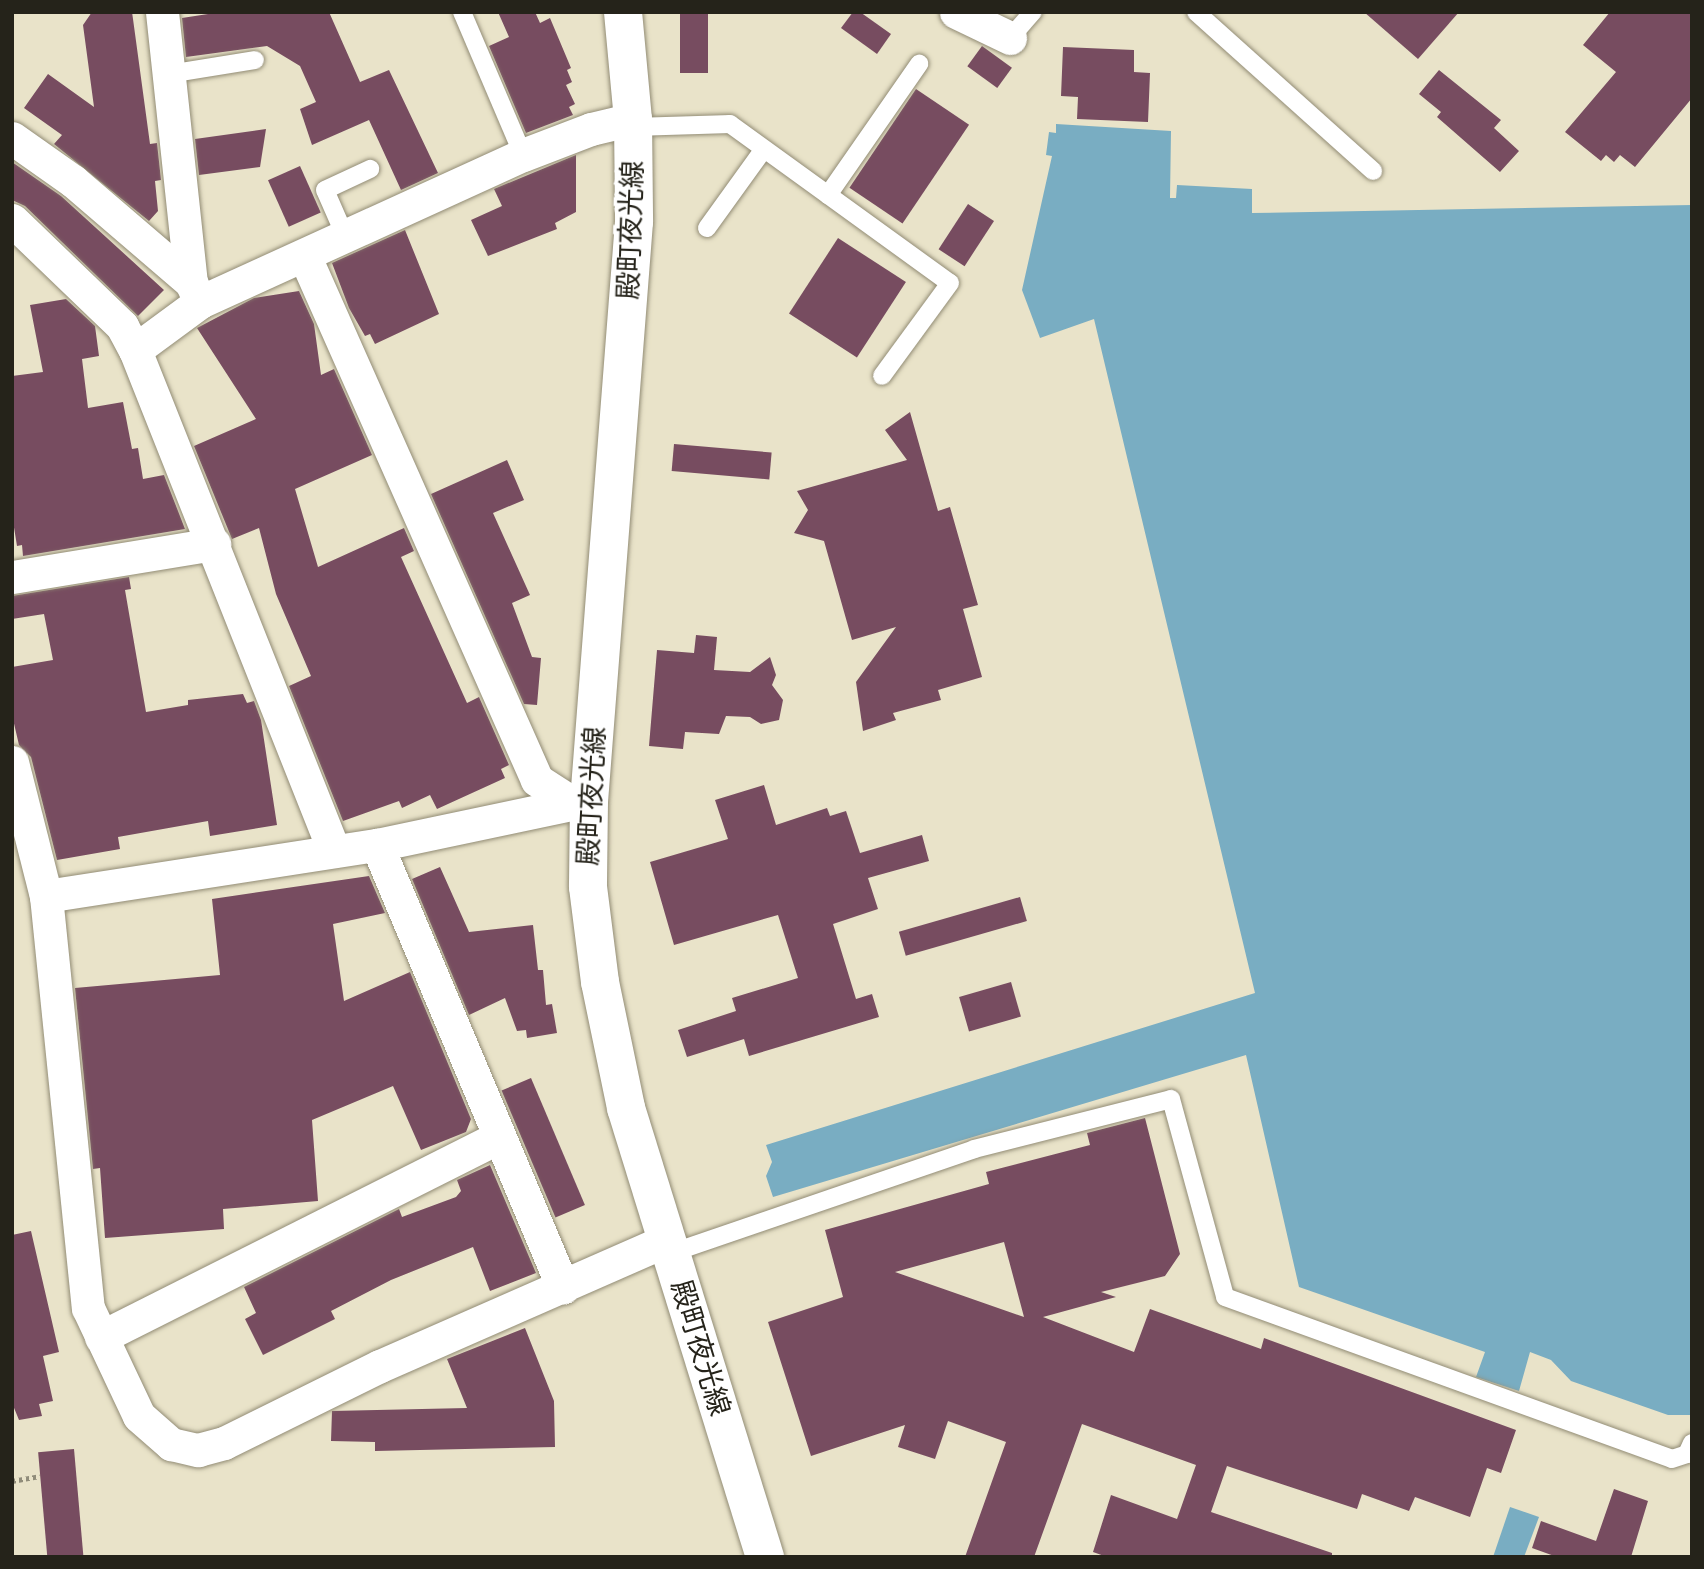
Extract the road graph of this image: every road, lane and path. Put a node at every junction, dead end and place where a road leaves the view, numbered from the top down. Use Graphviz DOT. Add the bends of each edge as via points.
graph roads {
  1 [pos="162,12"];
  2 [pos="462,12"];
  3 [pos="623,12"];
  4 [pos="957,12"];
  5 [pos="1033,12"];
  6 [pos="1196,12"];
  7 [pos="1010,38"];
  8 [pos="255,60"];
  9 [pos="919,64"];
  10 [pos="169,74"];
  11 [pos="634,123"];
  12 [pos="12,138"];
  13 [pos="764,149"];
  14 [pos="523,155"];
  15 [pos="370,169"];
  16 [pos="1373,171"];
  17 [pos="828,195"];
  18 [pos="12,220"];
  19 [pos="707,228"];
  20 [pos="346,238"];
  21 [pos="305,257"];
  22 [pos="196,292"];
  23 [pos="135,350"];
  24 [pos="882,376"];
  25 [pos="214,544"];
  26 [pos="12,577"];
  27 [pos="12,762"];
  28 [pos="579,801"];
  29 [pos="377,845"];
  30 [pos="334,851"];
  31 [pos="46,896"];
  32 [pos="499,1137"];
  33 [pos="668,1247"];
  34 [pos="563,1288"];
  35 [pos="101,1337"];
  36 [pos="1692,1443"];
  37 [pos="40,1476"];
  38 [pos="12,1481"];
  39 [pos="765,1557"];
  1 -- 10 [label="street"];
  2 -- 14 [label="lane"];
  3 -- 11 [label="street, 殿町夜光線"];
  4 -- 7 [label="street"];
  5 -- 7 [label="lane"];
  6 -- 16 [label="lane"];
  8 -- 10 [label="lane"];
  9 -- 17 [label="lane"];
  10 -- 22 [label="street"];
  11 -- 13 [label="lane" via="730,124"];
  11 -- 14 [label="street" via="578,133"];
  11 -- 28 [label="street, 殿町夜光線" via="633,249"];
  12 -- 22 [label="street" via="73,181"];
  13 -- 17 [label="lane"];
  13 -- 19 [label="lane"];
  14 -- 20 [label="street"];
  15 -- 20 [label="lane" via="325,190"];
  17 -- 24 [label="lane" via="950,283"];
  18 -- 23 [label="street" via="122,326"];
  20 -- 21 [label="street"];
  21 -- 22 [label="street"];
  21 -- 28 [label="street" via="537,779"];
  22 -- 23 [label="street"];
  23 -- 25 [label="street"];
  25 -- 26 [label="street"];
  25 -- 30 [label="street"];
  27 -- 31 [label="street"];
  28 -- 29 [label="street"];
  28 -- 33 [label="street, 殿町夜光線" via="600,982 626,1108"];
  29 -- 30 [label="street"];
  29 -- 32 [label="street"];
  30 -- 31 [label="street"];
  31 -- 35 [label="street" via="84,1282 88,1308"];
  32 -- 34 [label="street"];
  32 -- 35 [label="street"];
  33 -- 34 [label="street"];
  33 -- 36 [label="lane" via="974,1149 1171,1099 1224,1297 1672,1459 1687,1454"];
  33 -- 39 [label="street, 殿町夜光線"];
  34 -- 35 [label="street" via="380,1366 224,1443 198,1450 171,1444 139,1416"];
  37 -- 38 [label="path"];
}
